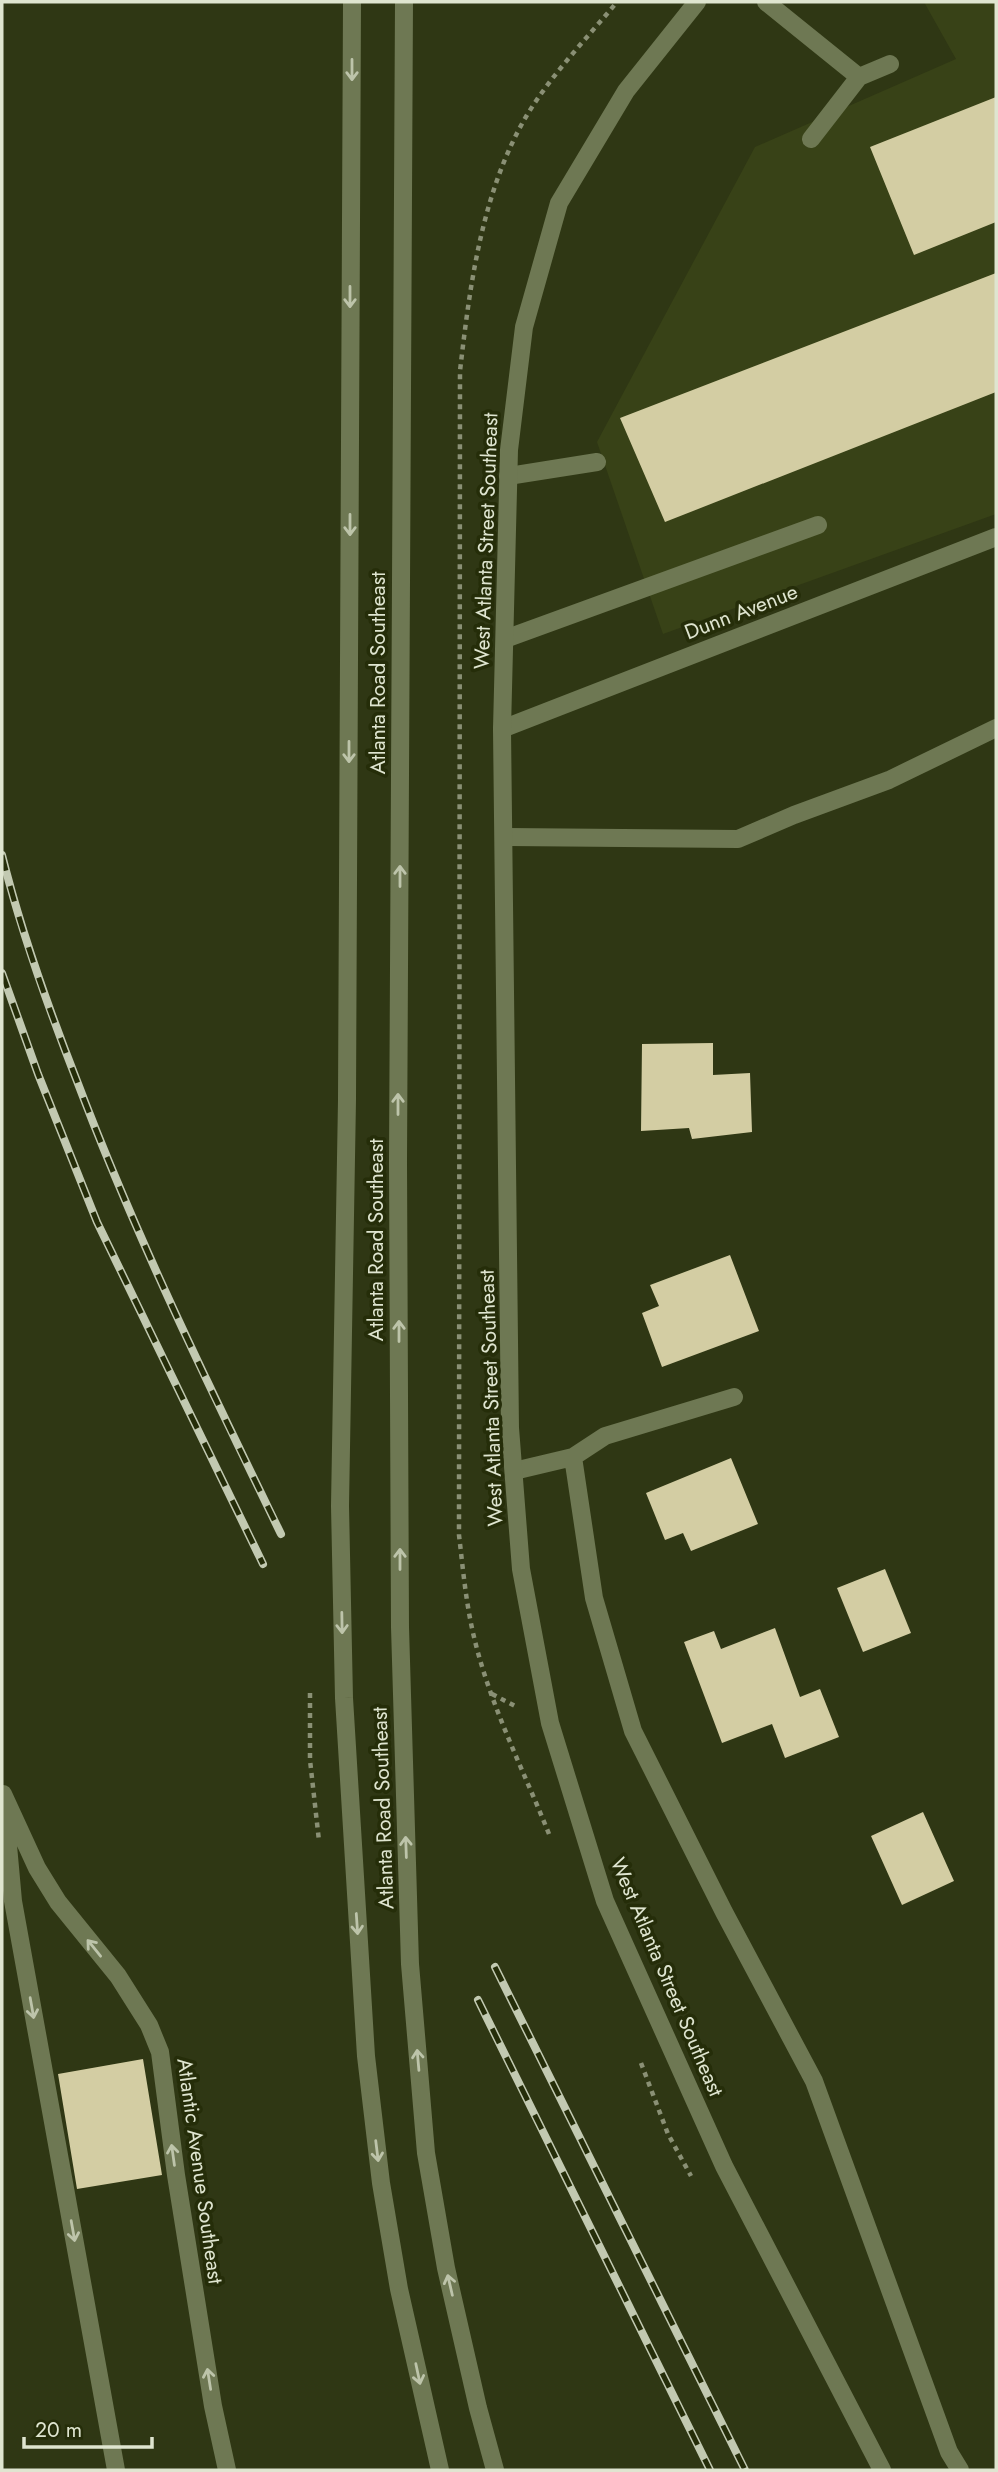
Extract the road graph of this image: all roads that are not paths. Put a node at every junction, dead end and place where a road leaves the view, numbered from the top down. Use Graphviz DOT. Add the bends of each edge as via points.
graph roads {
  1 [pos="352,2"];
  2 [pos="404,2"];
  3 [pos="697,2"];
  4 [pos="766,2"];
  5 [pos="890,64"];
  6 [pos="859,77"];
  7 [pos="811,139"];
  8 [pos="597,462"];
  9 [pos="508,476"];
  10 [pos="818,525"];
  11 [pos="996,537"];
  12 [pos="505,639"];
  13 [pos="996,728"];
  14 [pos="502,729"];
  15 [pos="505,837"];
  16 [pos="734,1397"];
  17 [pos="573,1457"];
  18 [pos="514,1471"];
  19 [pos="2,1791"];
  20 [pos="116,2470"];
  21 [pos="227,2470"];
  22 [pos="439,2470"];
  23 [pos="495,2470"];
  24 [pos="882,2470"];
  25 [pos="960,2470"];
  1 -- 22 [label="street, Atlanta Road Southeast, one-way" via="347,1100 340,1506 344,1698 366,2056 381,2183"];
  23 -- 2 [label="street, Atlanta Road Southeast, one-way" via="446,2268 428,2166 410,1964 400,1627 398,1148"];
  3 -- 9 [label="street, West Atlanta Street Southeast" via="626,91 559,203 524,327"];
  4 -- 6 [label="street"];
  5 -- 6 [label="street"];
  6 -- 7 [label="street"];
  8 -- 9 [label="street"];
  9 -- 12 [label="street, West Atlanta Street Southeast"];
  10 -- 12 [label="street"];
  11 -- 14 [label="street, Dunn Avenue"];
  12 -- 14 [label="street, West Atlanta Street Southeast"];
  13 -- 15 [label="street" via="889,780 738,839"];
  14 -- 15 [label="street, West Atlanta Street Southeast"];
  15 -- 18 [label="street, West Atlanta Street Southeast"];
  16 -- 17 [label="street" via="604,1436"];
  17 -- 18 [label="street"];
  17 -- 25 [label="street" via="594,1598 633,1731 814,2081 949,2452"];
  18 -- 24 [label="street, West Atlanta Street Southeast" via="521,1569 550,1723 605,1901 724,2166"];
  19 -- 20 [label="street, Atlantic Avenue Southeast, one-way" via="13,1901"];
  21 -- 19 [label="street, Atlantic Avenue Southeast, one-way" via="178,2188 160,2052 118,1976 58,1902 37,1868"];
}
